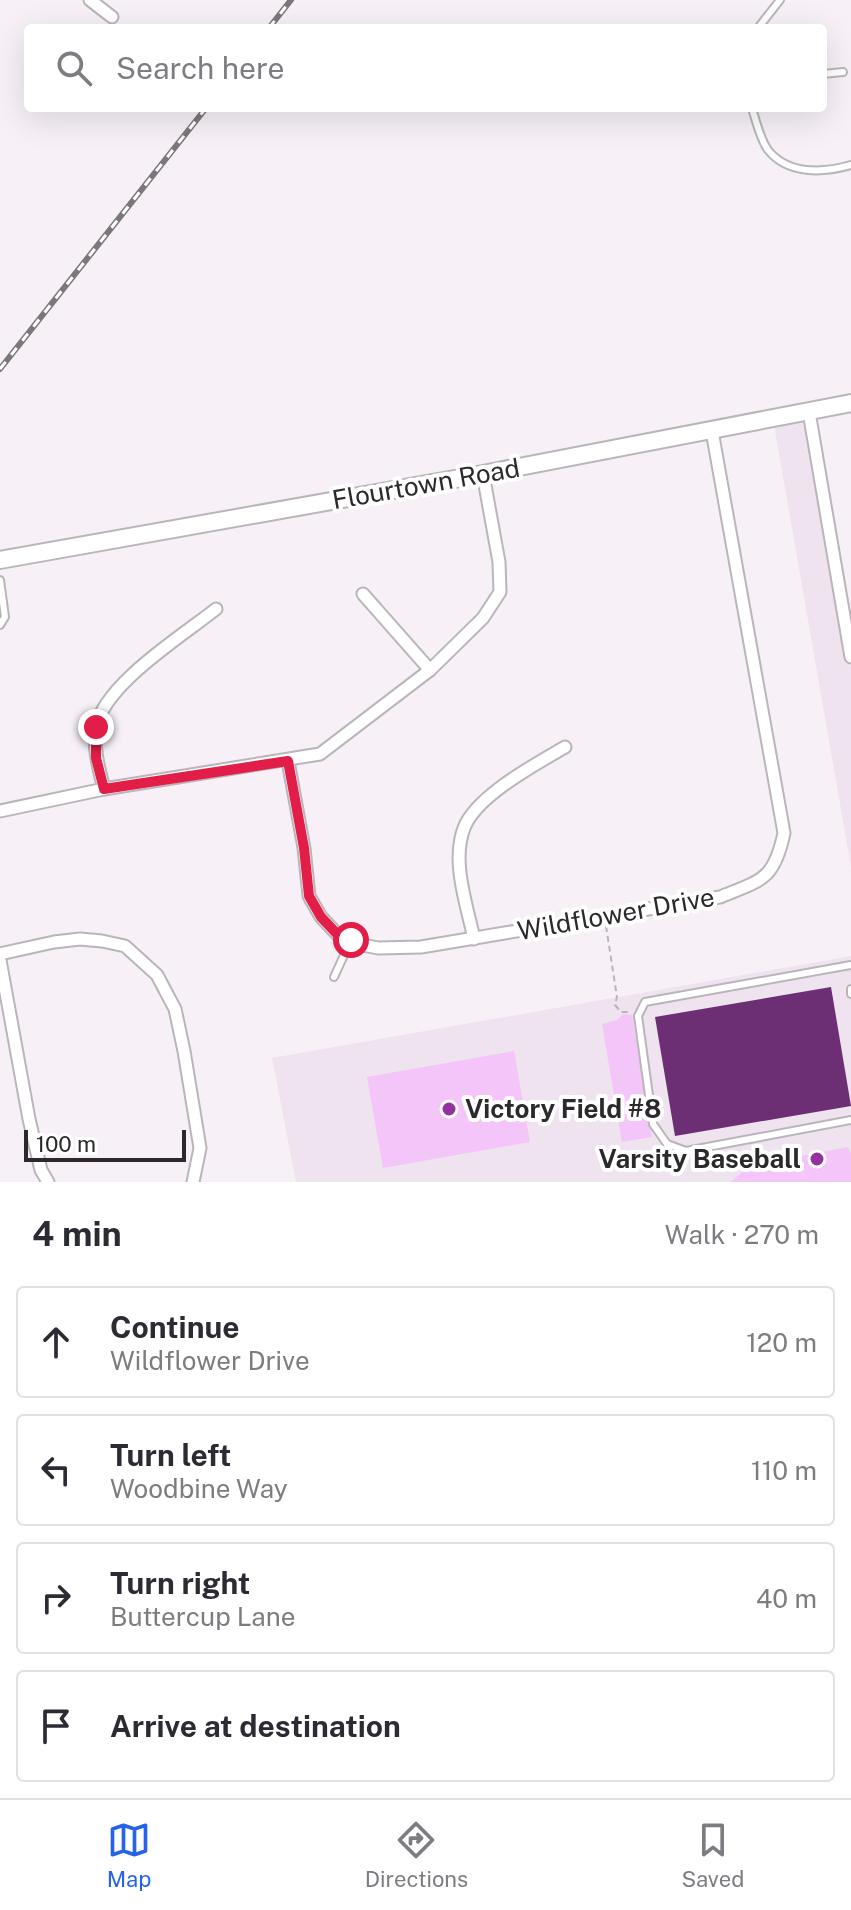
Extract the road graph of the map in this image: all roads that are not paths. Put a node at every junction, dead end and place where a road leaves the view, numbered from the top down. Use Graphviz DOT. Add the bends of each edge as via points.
graph roads {
  1 [pos="90,0"];
  2 [pos="780,0"];
  3 [pos="112,17"];
  4 [pos="761,24"];
  5 [pos="843,72"];
  6 [pos="827,74"];
  7 [pos="753,112"];
  8 [pos="851,165"];
  9 [pos="851,403"];
  10 [pos="809,412"];
  11 [pos="712,431"];
  12 [pos="483,474"];
  13 [pos="0,560"];
  14 [pos="0,580"];
  15 [pos="363,594"];
  16 [pos="216,609"];
  17 [pos="0,625"];
  18 [pos="851,657"];
  19 [pos="430,670"];
  20 [pos="565,747"];
  21 [pos="288,761"];
  22 [pos="104,789"];
  23 [pos="0,811"];
  24 [pos="474,939"];
  25 [pos="351,940"];
  26 [pos="0,957"];
  27 [pos="851,965"];
  28 [pos="334,977"];
  29 [pos="851,1120"];
  30 [pos="48,1182"];
  31 [pos="193,1182"];
  1 -- 3 [label="street"];
  2 -- 4 [label="lane"];
  5 -- 6 [label="lane"];
  7 -- 8 [label="lane" via="766,148 778,160 812,171"];
  9 -- 10 [label="main road, Flourtown Road"];
  10 -- 11 [label="main road, Flourtown Road"];
  10 -- 18 [label="street"];
  11 -- 12 [label="main road, Flourtown Road"];
  11 -- 24 [label="street, Wildflower Drive" via="784,833 780,853 772,870 758,881 720,897"];
  12 -- 13 [label="main road, Flourtown Road"];
  12 -- 19 [label="street" via="500,592 483,618"];
  14 -- 17 [label="lane" via="5,617"];
  15 -- 19 [label="street"];
  16 -- 22 [label="street" via="115,690 96,727"];
  19 -- 21 [label="street" via="320,754"];
  20 -- 24 [label="street" via="505,783 464,826 461,880"];
  21 -- 22 [label="street"];
  21 -- 25 [label="street, Wildflower Drive" via="309,896 338,935"];
  22 -- 23 [label="street"];
  24 -- 25 [label="street, Wildflower Drive" via="378,948"];
  25 -- 28 [label="lane"];
  26 -- 30 [label="street" via="29,1119"];
  26 -- 31 [label="street" via="54,942 102,941 125,946 157,975 175,1009 191,1092 200,1148"];
  27 -- 29 [label="lane" via="645,1002 638,1016 653,1124 667,1144 686,1151"];
}
